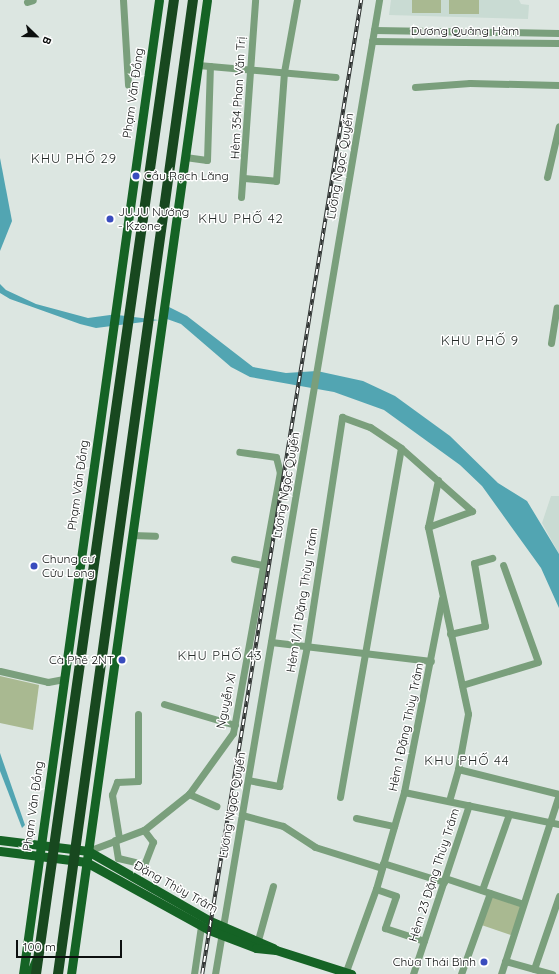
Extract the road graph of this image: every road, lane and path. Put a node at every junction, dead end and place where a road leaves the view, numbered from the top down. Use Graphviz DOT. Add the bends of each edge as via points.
graph roads {
  1 [pos="124,0"];
  2 [pos="159,0"];
  3 [pos="174,0"];
  4 [pos="193,0"];
  5 [pos="207,0"];
  6 [pos="255,0"];
  7 [pos="297,0"];
  8 [pos="379,0"];
  9 [pos="374,30"];
  10 [pos="559,33"];
  11 [pos="372,42"];
  12 [pos="559,43"];
  13 [pos="198,65"];
  14 [pos="210,66"];
  15 [pos="251,70"];
  16 [pos="284,72"];
  17 [pos="335,77"];
  18 [pos="559,85"];
  19 [pos="128,86"];
  20 [pos="415,87"];
  21 [pos="559,126"];
  22 [pos="172,154"];
  23 [pos="556,154"];
  24 [pos="185,157"];
  25 [pos="547,177"];
  26 [pos="244,178"];
  27 [pos="241,197"];
  28 [pos="557,307"];
  29 [pos="552,343"];
  30 [pos="401,448"];
  31 [pos="239,452"];
  32 [pos="438,480"];
  33 [pos="428,527"];
  34 [pos="132,535"];
  35 [pos="155,536"];
  36 [pos="492,558"];
  37 [pos="234,559"];
  38 [pos="263,565"];
  39 [pos="503,566"];
  40 [pos="442,595"];
  41 [pos="450,634"];
  42 [pos="271,642"];
  43 [pos="307,646"];
  44 [pos="365,653"];
  45 [pos="431,661"];
  46 [pos="0,671"];
  47 [pos="64,679"];
  48 [pos="462,685"];
  49 [pos="164,704"];
  50 [pos="138,714"];
  51 [pos="235,725"];
  52 [pos="57,728"];
  53 [pos="71,730"];
  54 [pos="458,769"];
  55 [pos="248,780"];
  56 [pos="404,792"];
  57 [pos="189,794"];
  58 [pos="559,794"];
  59 [pos="340,797"];
  60 [pos="449,802"];
  61 [pos="469,805"];
  62 [pos="216,806"];
  63 [pos="509,814"];
  64 [pos="242,815"];
  65 [pos="356,818"];
  66 [pos="549,822"];
  67 [pos="559,824"];
  68 [pos="394,826"];
  69 [pos="144,830"];
  70 [pos="117,839"];
  71 [pos="0,840"];
  72 [pos="40,846"];
  73 [pos="54,848"];
  74 [pos="74,850"];
  75 [pos="0,851"];
  76 [pos="88,852"];
  77 [pos="39,857"];
  78 [pos="53,859"];
  79 [pos="73,861"];
  80 [pos="86,862"];
  81 [pos="135,862"];
  82 [pos="144,865"];
  83 [pos="383,866"];
  84 [pos="444,880"];
  85 [pos="273,886"];
  86 [pos="376,889"];
  87 [pos="482,890"];
  88 [pos="490,893"];
  89 [pos="559,896"];
  90 [pos="524,904"];
  91 [pos="201,926"];
  92 [pos="223,930"];
  93 [pos="258,940"];
  94 [pos="424,941"];
  95 [pos="276,950"];
  96 [pos="39,953"];
  97 [pos="506,961"];
  98 [pos="534,969"];
  99 [pos="347,973"];
  100 [pos="23,974"];
  101 [pos="30,974"];
  102 [pos="36,974"];
  103 [pos="58,974"];
  104 [pos="71,974"];
  105 [pos="194,974"];
  106 [pos="215,974"];
  107 [pos="413,974"];
  108 [pos="461,974"];
  109 [pos="501,974"];
  110 [pos="552,974"];
  1 -- 19 [label="street"];
  2 -- 47 [label="main road, Phạm Văn Đồng"];
  3 -- 53 [label="highway"];
  4 -- 22 [label="highway"];
  5 -- 13 [label="main road"];
  6 -- 15 [label="street, Hẻm 354 Phan Văn Trị"];
  7 -- 16 [label="street"];
  8 -- 9 [label="street, Lương Ngọc Quyến"];
  9 -- 10 [label="street, Dương Quảng Hàm"];
  9 -- 11 [label="street, Lương Ngọc Quyến"];
  11 -- 12 [label="street, Dương Quảng Hàm"];
  11 -- 42 [label="street, Lương Ngọc Quyến"];
  13 -- 14 [label="street"];
  13 -- 24 [label="main road"];
  14 -- 15 [label="street"];
  14 -- 24 [label="street" via="207,160"];
  15 -- 16 [label="street"];
  15 -- 26 [label="street, Hẻm 354 Phan Văn Trị"];
  16 -- 17 [label="street"];
  16 -- 26 [label="street" via="276,181"];
  18 -- 20 [label="street" via="470,83"];
  21 -- 23 [label="street"];
  22 -- 24 [label="main road"];
  22 -- 74 [label="highway"];
  23 -- 25 [label="street"];
  24 -- 34 [label="main road"];
  26 -- 27 [label="street, Hẻm 354 Phan Văn Trị"];
  28 -- 29 [label="street"];
  30 -- 32 [label="street"];
  30 -- 43 [label="street, Hẻm 1/11 Đặng Thùy Trâm" via="370,427 342,417"];
  30 -- 44 [label="street"];
  31 -- 38 [label="street, Nguyễn Xí" via="276,457 278,462 280,473"];
  32 -- 33 [label="street, Hẻm 1 Đặng Thùy Trâm"];
  32 -- 33 [label="street" via="472,511"];
  33 -- 40 [label="street, Hẻm 1 Đặng Thùy Trâm"];
  34 -- 35 [label="street"];
  34 -- 76 [label="main road"];
  36 -- 41 [label="street" via="474,563 485,626"];
  37 -- 38 [label="street"];
  38 -- 51 [label="street, Nguyễn Xí"];
  39 -- 48 [label="street" via="538,662"];
  40 -- 41 [label="street"];
  40 -- 45 [label="street, Hẻm 1 Đặng Thùy Trâm"];
  41 -- 48 [label="street"];
  42 -- 43 [label="street"];
  42 -- 55 [label="street, Lương Ngọc Quyến"];
  43 -- 44 [label="street"];
  43 -- 55 [label="street, Hẻm 1/11 Đặng Thùy Trâm" via="279,786"];
  44 -- 45 [label="street"];
  44 -- 59 [label="street"];
  45 -- 56 [label="street, Hẻm 1 Đặng Thùy Trâm"];
  46 -- 47 [label="street" via="48,682"];
  47 -- 52 [label="main road, Phạm Văn Đồng"];
  48 -- 54 [label="street" via="468,714"];
  49 -- 51 [label="street"];
  50 -- 70 [label="street" via="138,781 117,782 112,795"];
  51 -- 57 [label="street, Nguyễn Xí" via="233,733"];
  52 -- 53 [label="main road"];
  52 -- 72 [label="main road, Phạm Văn Đồng"];
  53 -- 73 [label="highway"];
  54 -- 58 [label="street"];
  54 -- 60 [label="street"];
  55 -- 64 [label="street, Lương Ngọc Quyến"];
  56 -- 60 [label="street"];
  56 -- 68 [label="street, Hẻm 1 Đặng Thùy Trâm"];
  57 -- 62 [label="street"];
  57 -- 69 [label="street, Nguyễn Xí"];
  58 -- 66 [label="street"];
  60 -- 61 [label="street"];
  61 -- 63 [label="street"];
  61 -- 84 [label="street, Hẻm 23 Đặng Thùy Trâm"];
  63 -- 66 [label="street"];
  63 -- 87 [label="street"];
  64 -- 83 [label="street" via="283,826 315,848"];
  64 -- 92 [label="street, Lương Ngọc Quyến"];
  65 -- 68 [label="street"];
  66 -- 67 [label="street"];
  66 -- 90 [label="street"];
  68 -- 83 [label="street, Hẻm 1 Đặng Thùy Trâm"];
  69 -- 70 [label="street, Nguyễn Xí"];
  69 -- 82 [label="street" via="153,842"];
  70 -- 76 [label="street, Nguyễn Xí"];
  70 -- 81 [label="street" via="118,858"];
  71 -- 72 [label="main road"];
  72 -- 73 [label="main road"];
  72 -- 77 [label="main road, Phạm Văn Đồng"];
  73 -- 74 [label="main road"];
  73 -- 78 [label="highway"];
  74 -- 76 [label="main road"];
  74 -- 79 [label="highway"];
  75 -- 77 [label="main road"];
  76 -- 80 [label="main road"];
  76 -- 92 [label="main road, Đặng Thùy Trâm"];
  77 -- 78 [label="main road"];
  77 -- 100 [label="main road, Phạm Văn Đồng"];
  78 -- 79 [label="main road"];
  78 -- 96 [label="highway"];
  79 -- 80 [label="main road"];
  79 -- 103 [label="highway"];
  80 -- 91 [label="main road, Đặng Thùy Trâm"];
  80 -- 104 [label="main road"];
  83 -- 84 [label="street"];
  83 -- 86 [label="street, Hẻm 1 Đặng Thùy Trâm"];
  84 -- 87 [label="street"];
  84 -- 94 [label="street, Hẻm 23 Đặng Thùy Trâm"];
  85 -- 93 [label="street"];
  86 -- 94 [label="street" via="396,896 386,928"];
  86 -- 99 [label="street, Hẻm 1 Đặng Thùy Trâm"];
  87 -- 88 [label="street"];
  88 -- 90 [label="street"];
  88 -- 108 [label="street"];
  89 -- 98 [label="street"];
  90 -- 97 [label="street"];
  91 -- 92 [label="main road, Đặng Thùy Trâm"];
  91 -- 105 [label="street"];
  92 -- 93 [label="main road, Đặng Thùy Trâm"];
  92 -- 95 [label="main road, Đặng Thùy Trâm" via="256,948"];
  92 -- 106 [label="street, Lương Ngọc Quyến"];
  93 -- 95 [label="main road, Đặng Thùy Trâm"];
  94 -- 107 [label="street, Hẻm 23 Đặng Thùy Trâm"];
  95 -- 99 [label="main road, Đặng Thùy Trâm"];
  96 -- 101 [label="main road"];
  96 -- 102 [label="highway"];
  97 -- 98 [label="street"];
  97 -- 109 [label="street"];
  98 -- 110 [label="street"];
}
